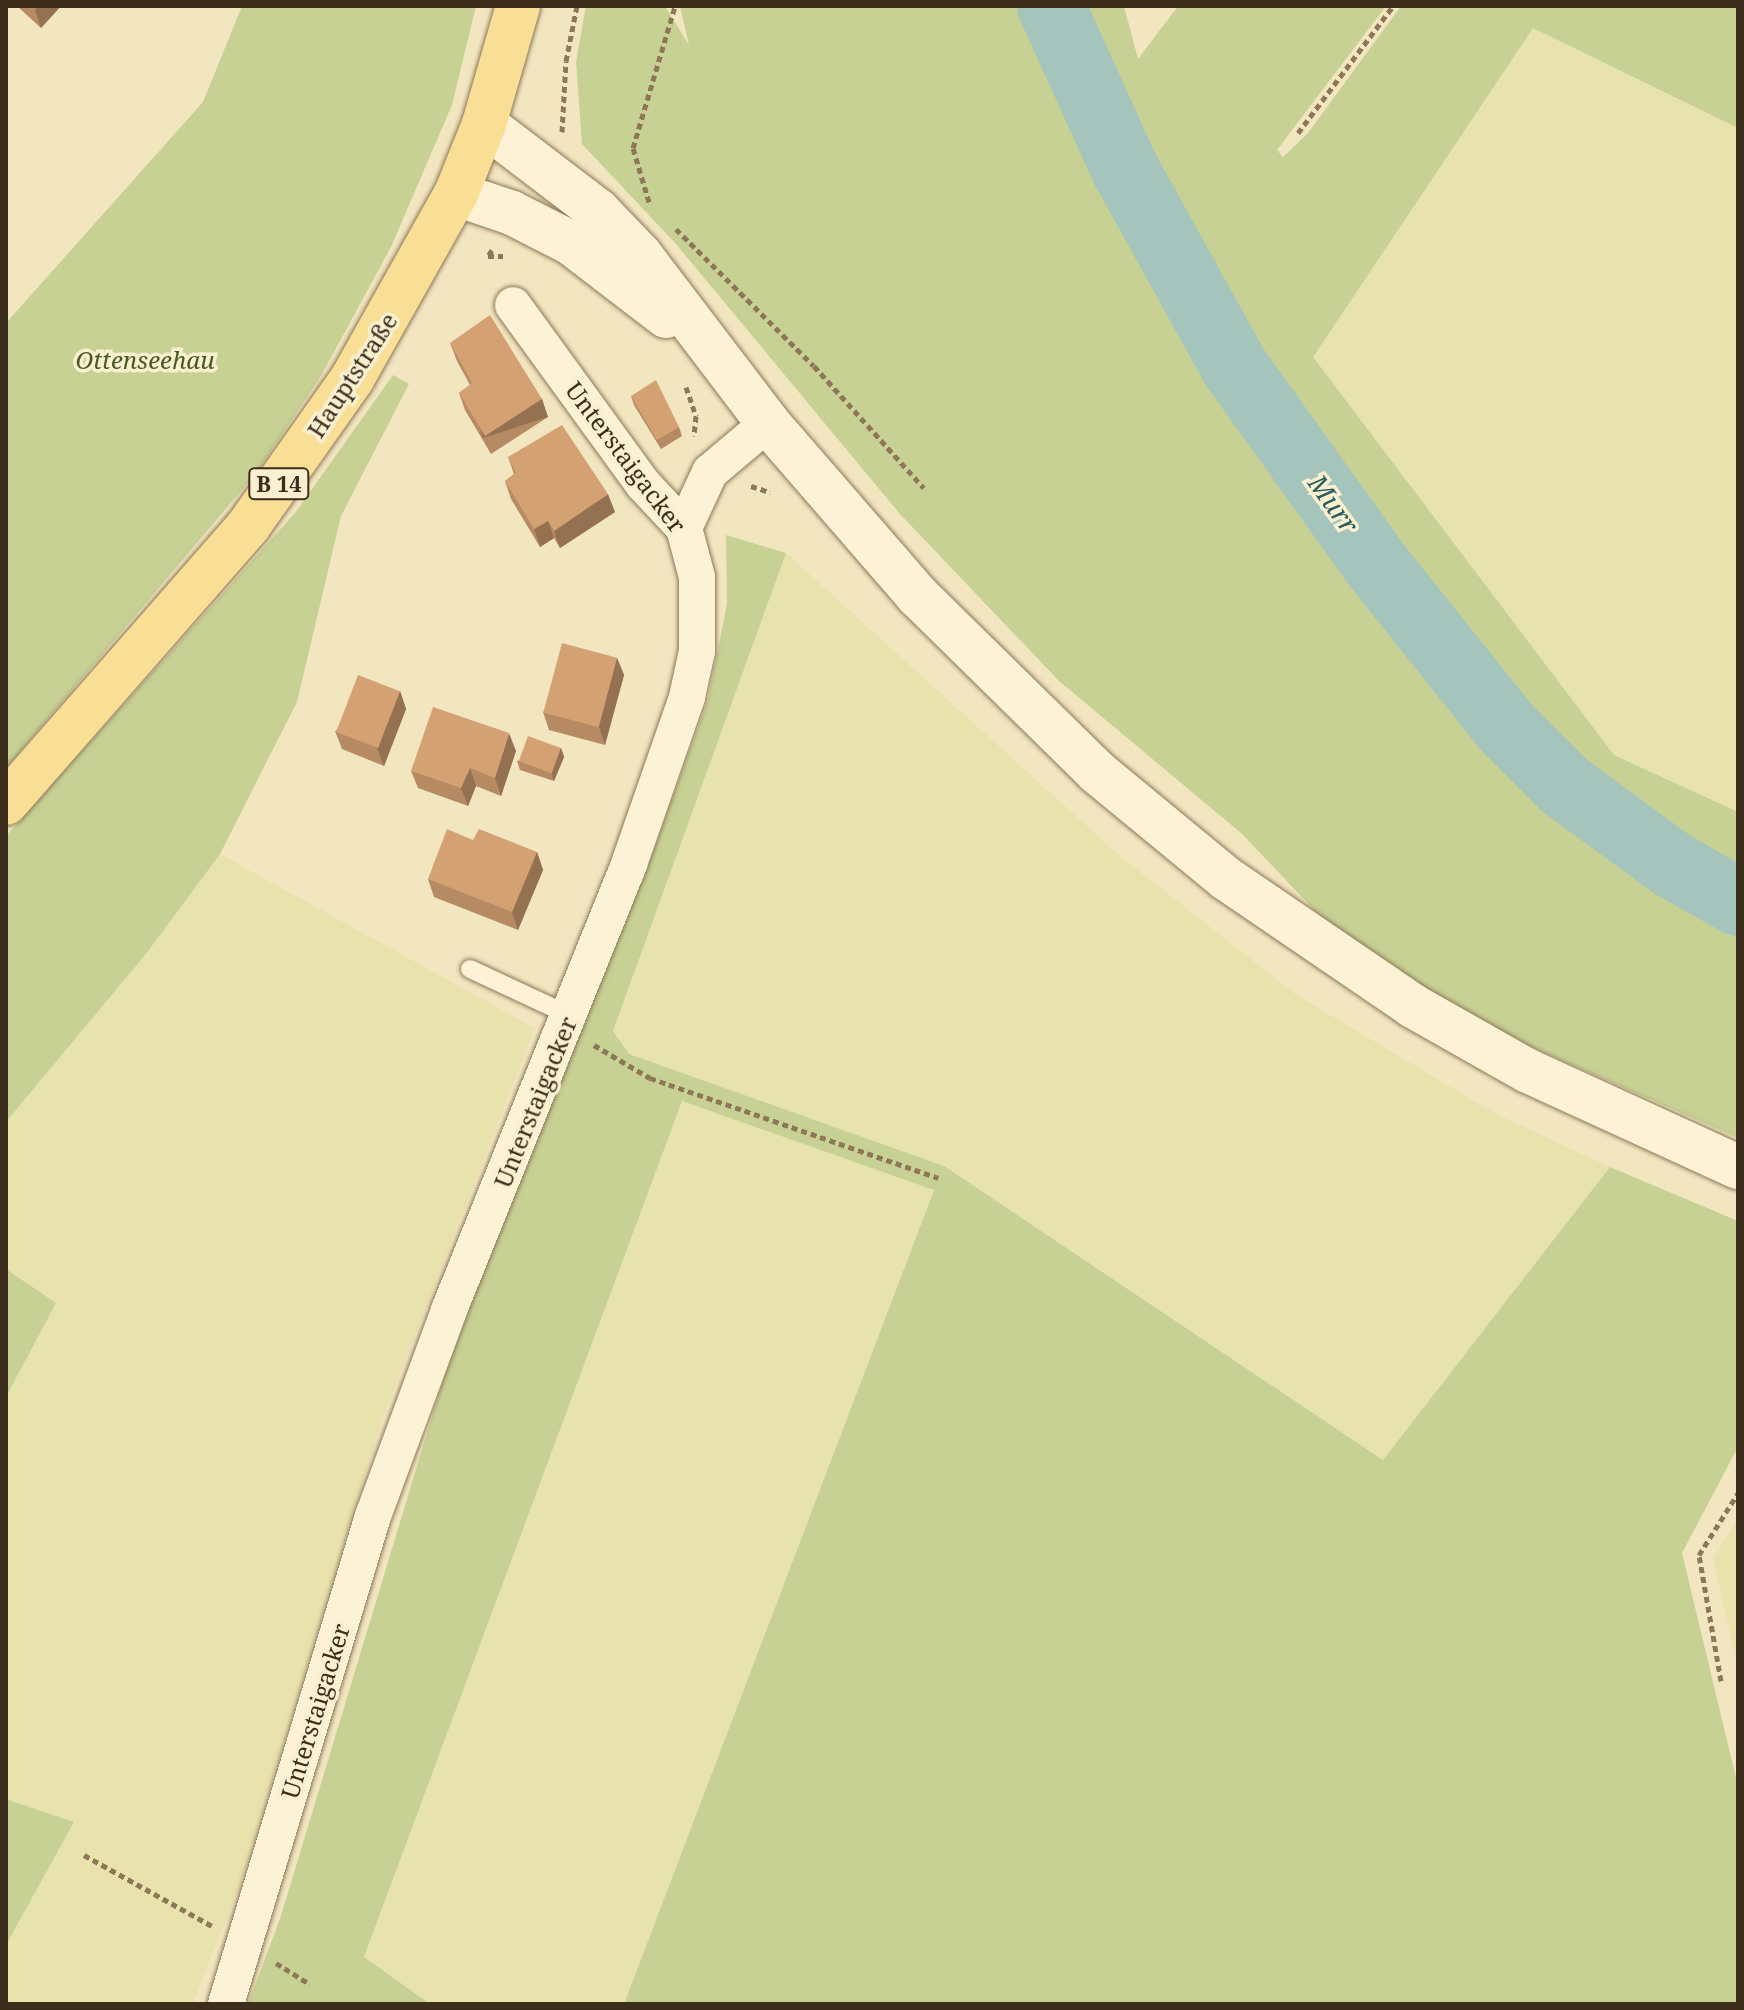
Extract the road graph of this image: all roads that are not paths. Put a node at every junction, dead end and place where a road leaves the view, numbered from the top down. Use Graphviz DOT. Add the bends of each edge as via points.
graph roads {
  1 [pos="518,6"];
  2 [pos="484,124"];
  3 [pos="456,194"];
  4 [pos="513,305"];
  5 [pos="759,412"];
  6 [pos="684,528"];
  7 [pos="6,803"];
  8 [pos="470,969"];
  9 [pos="571,1016"];
  10 [pos="1738,1167"];
  11 [pos="226,2004"];
  1 -- 2 [label="main road, Hauptstraße / B 14"];
  2 -- 3 [label="main road, Hauptstraße / B 14"];
  2 -- 5 [label="street" via="598,211 641,256"];
  3 -- 5 [label="street" via="512,213 571,243 670,319"];
  3 -- 7 [label="main road, Hauptstraße / B 14" via="352,379 249,525"];
  4 -- 6 [label="street, Unterstaigacker" via="643,484"];
  5 -- 6 [label="street" via="710,472"];
  5 -- 10 [label="street" via="918,596 1011,692 1097,772 1227,879 1413,1006 1528,1071"];
  6 -- 9 [label="street, Unterstaigacker" via="697,577 699,613 687,697"];
  8 -- 9 [label="lane"];
  9 -- 11 [label="street, Unterstaigacker" via="449,1310 373,1516"];
}
